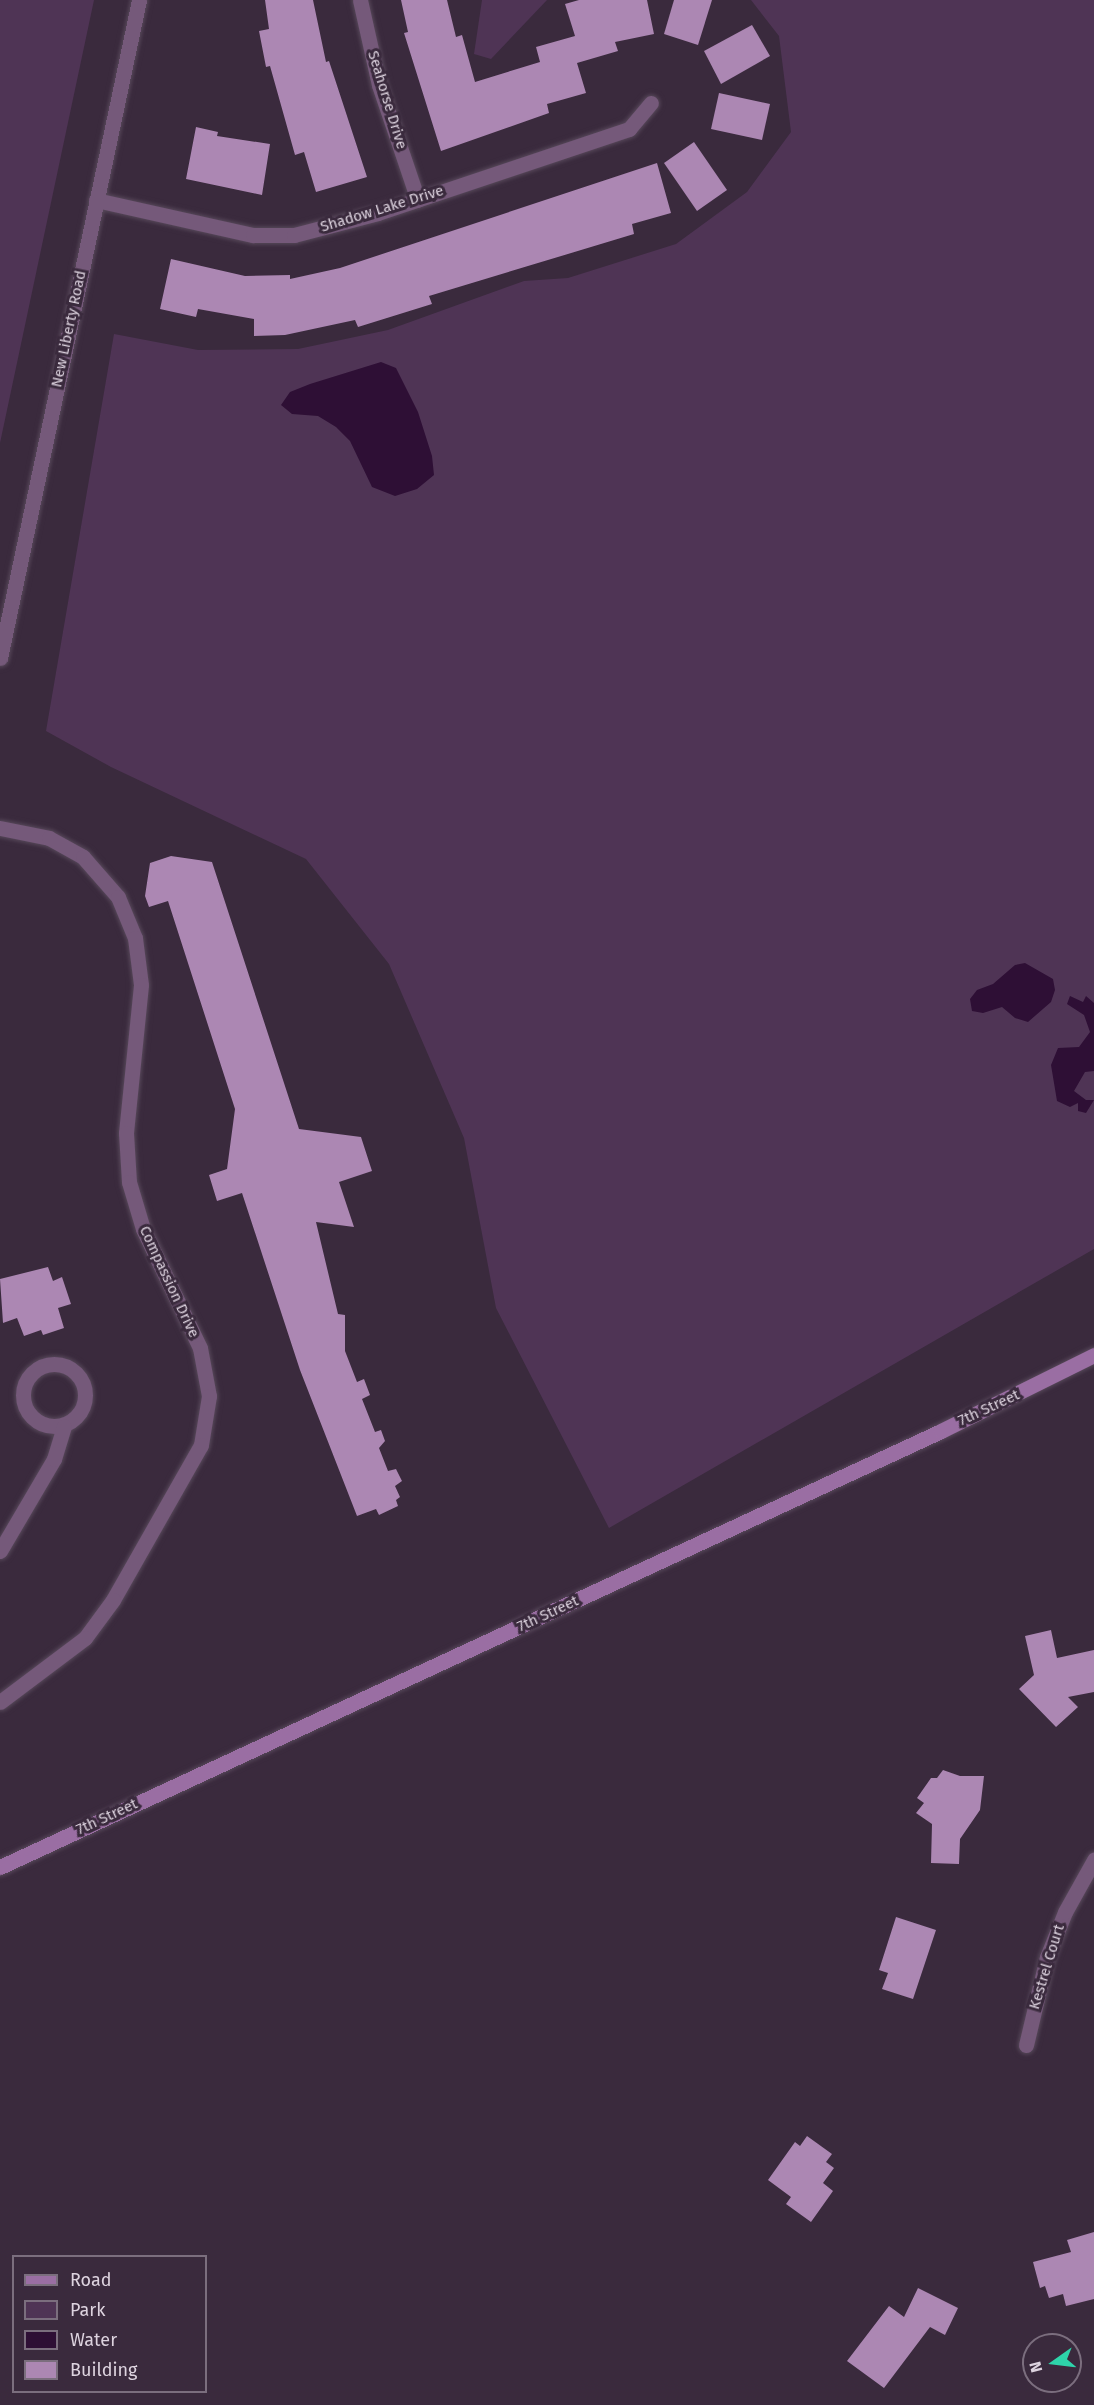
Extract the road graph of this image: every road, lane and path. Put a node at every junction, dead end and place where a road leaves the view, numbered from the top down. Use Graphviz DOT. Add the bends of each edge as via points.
graph roads {
  1 [pos="139,0"];
  2 [pos="360,0"];
  3 [pos="651,103"];
  4 [pos="96,200"];
  5 [pos="418,200"];
  6 [pos="0,658"];
  7 [pos="0,828"];
  8 [pos="1094,1355"];
  9 [pos="64,1426"];
  10 [pos="0,1551"];
  11 [pos="0,1702"];
  12 [pos="1094,1860"];
  13 [pos="0,1867"];
  14 [pos="1026,2045"];
  1 -- 4 [label="street, New Liberty Road"];
  2 -- 5 [label="street, Seahorse Drive" via="379,85"];
  3 -- 5 [label="street, Shadow Lake Drive" via="629,129"];
  4 -- 5 [label="street, Shadow Lake Drive" via="253,235 294,235"];
  4 -- 6 [label="street, New Liberty Road"];
  7 -- 11 [label="street, Compassion Drive" via="49,838 84,857 118,897 135,938 141,985 126,1132 129,1182 143,1229 200,1348 209,1396 201,1444 113,1600 85,1638"];
  8 -- 13 [label="street, 7th Street" via="941,1431"];
  9 -- 9 [label="street" via="81,1412 86,1391 70,1368 48,1364 31,1373 25,1382 24,1404 36,1422"];
  9 -- 10 [label="street" via="54,1459"];
  12 -- 14 [label="street, Kestrel Court" via="1065,1912 1047,1957"];
}
